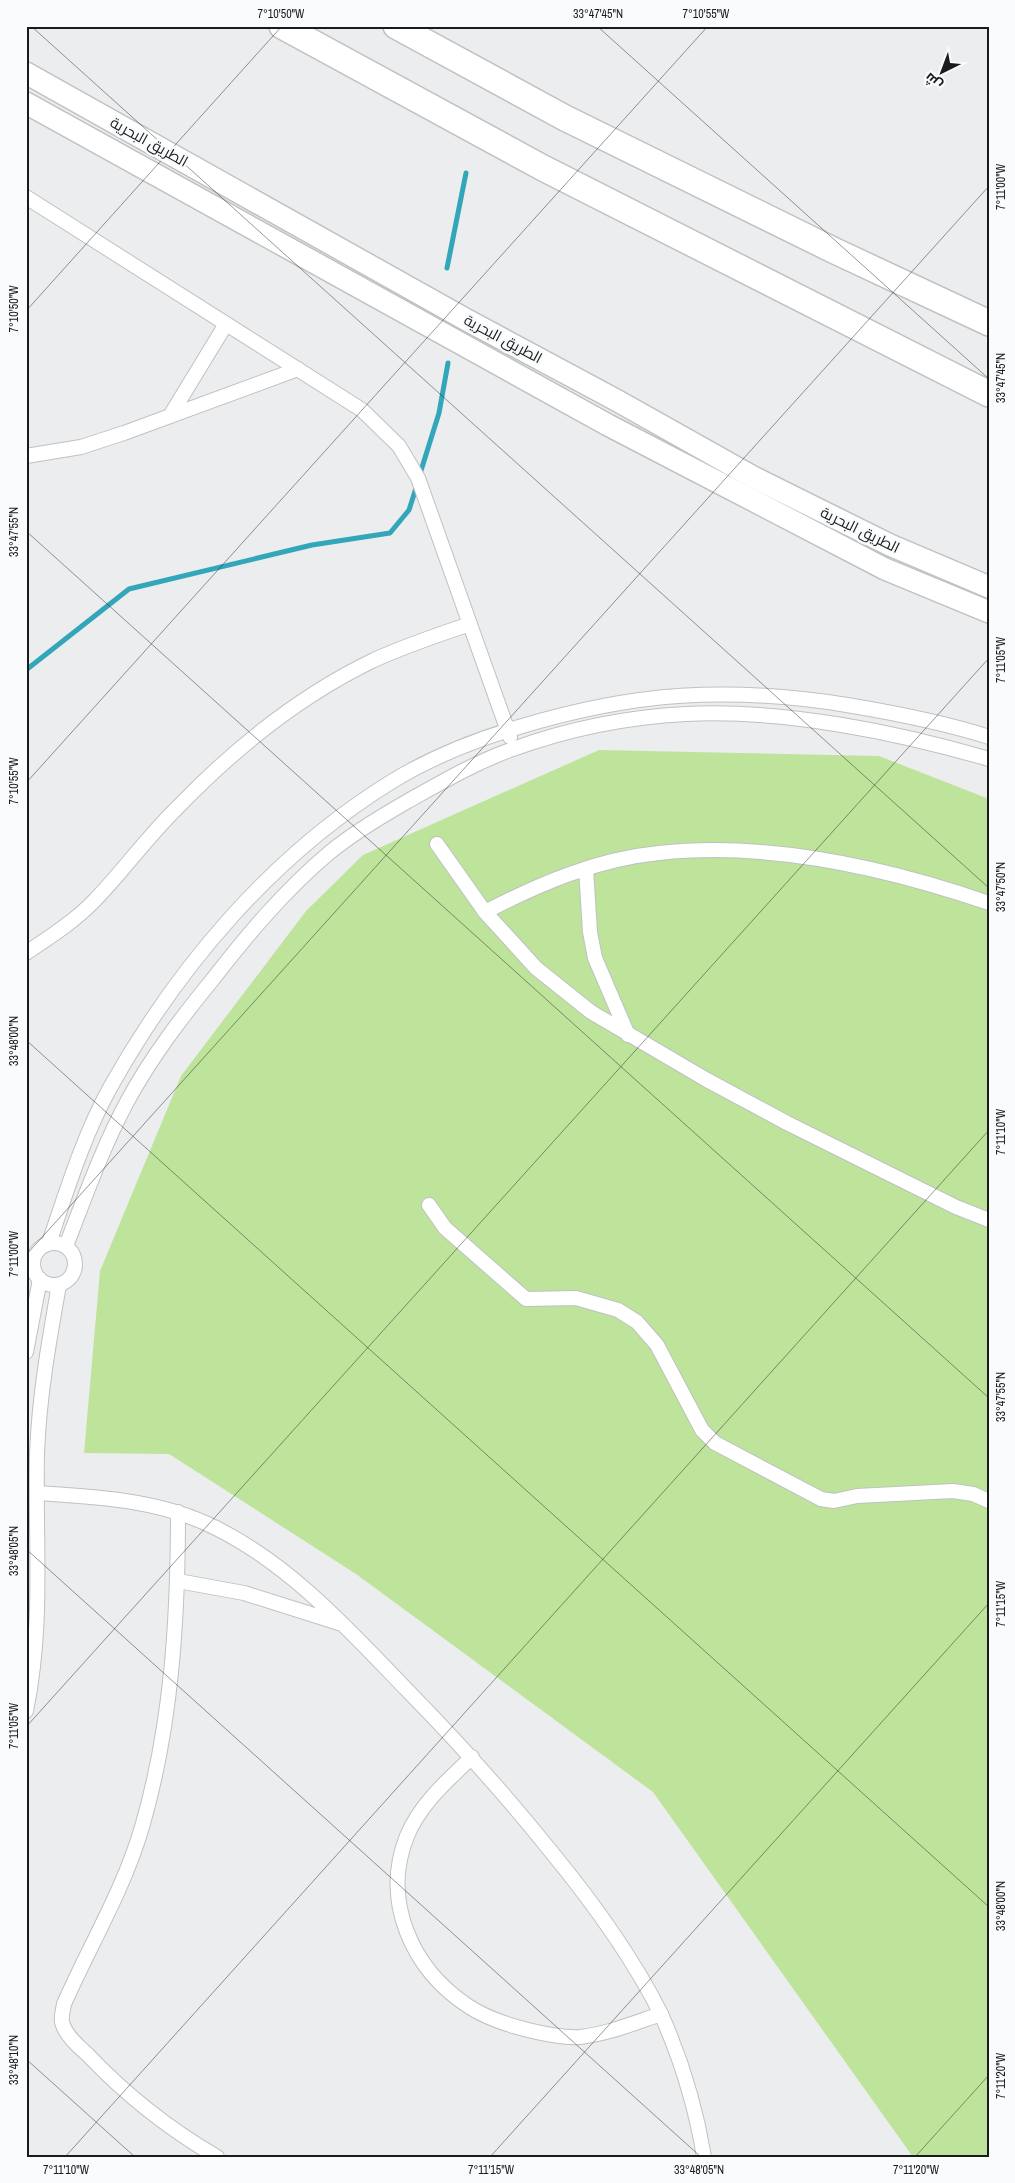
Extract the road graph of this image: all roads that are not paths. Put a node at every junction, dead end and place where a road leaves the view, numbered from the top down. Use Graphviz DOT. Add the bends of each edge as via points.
graph roads {
  1 [pos="282,26"];
  2 [pos="396,26"];
  3 [pos="26,73"];
  4 [pos="26,103"];
  5 [pos="26,197"];
  6 [pos="989,323"];
  7 [pos="226,324"];
  8 [pos="298,369"];
  9 [pos="989,394"];
  10 [pos="170,416"];
  11 [pos="26,456"];
  12 [pos="989,588"];
  13 [pos="989,612"];
  14 [pos="470,624"];
  15 [pos="508,730"];
  16 [pos="989,737"];
  17 [pos="514,748"];
  18 [pos="989,759"];
  19 [pos="437,844"];
  20 [pos="586,869"];
  21 [pos="989,903"];
  22 [pos="485,912"];
  23 [pos="26,953"];
  24 [pos="628,1035"];
  25 [pos="429,1205"];
  26 [pos="989,1220"];
  27 [pos="49,1243"];
  28 [pos="66,1246"];
  29 [pos="30,1262"];
  30 [pos="40,1279"];
  31 [pos="59,1285"];
  32 [pos="26,1352"];
  33 [pos="38,1494"];
  34 [pos="989,1501"];
  35 [pos="178,1512"];
  36 [pos="178,1581"];
  37 [pos="33,1589"];
  38 [pos="344,1625"];
  39 [pos="26,1711"];
  40 [pos="472,1758"];
  41 [pos="661,2014"];
  42 [pos="217,2157"];
  43 [pos="704,2157"];
  1 -- 9 [label="highway" via="543,168"];
  2 -- 6 [label="highway" via="565,118"];
  3 -- 12 [label="main road, الطريق البحرية" via="753,477 890,545"];
  4 -- 13 [label="main road, الطريق البحرية" via="608,425 885,568"];
  5 -- 7 [label="street"];
  7 -- 8 [label="street"];
  7 -- 10 [label="street"];
  8 -- 10 [label="street"];
  8 -- 14 [label="street" via="362,410 399,446 418,478"];
  10 -- 11 [label="street" via="81,446"];
  14 -- 15 [label="street"];
  14 -- 23 [label="street" via="372,661 270,726 200,784 94,900"];
  15 -- 16 [label="street" via="571,712 635,699 746,694 872,709"];
  15 -- 17 [label="street"];
  15 -- 27 [label="street" via="421,765 331,824 264,884 210,940 153,1018 110,1088 88,1137"];
  17 -- 18 [label="street" via="626,720 718,714 847,726"];
  17 -- 28 [label="street" via="457,774 371,823 328,855 280,900 190,1007 145,1072 104,1152"];
  19 -- 22 [label="street"];
  20 -- 21 [label="street" via="657,853 695,850 780,853 894,874"];
  20 -- 22 [label="street" via="523,892"];
  20 -- 24 [label="street" via="595,958"];
  22 -- 24 [label="street" via="536,968 591,1012"];
  24 -- 26 [label="street" via="804,1131 956,1208"];
  25 -- 34 [label="street" via="445,1228 526,1299 576,1298 618,1310 637,1322 657,1345 702,1430 715,1444 821,1499 834,1501 857,1496 954,1491"];
  27 -- 28 [label="street"];
  27 -- 29 [label="street" via="41,1247"];
  28 -- 31 [label="street" via="72,1252 75,1268 72,1276"];
  29 -- 30 [label="street"];
  30 -- 31 [label="street"];
  30 -- 32 [label="street"];
  31 -- 33 [label="street" via="40,1404"];
  33 -- 35 [label="street" via="113,1499"];
  33 -- 37 [label="street"];
  35 -- 36 [label="street"];
  35 -- 38 [label="street" via="253,1548"];
  36 -- 38 [label="street" via="244,1593"];
  36 -- 42 [label="street" via="168,1702 142,1828 111,1906 64,2004 62,2024 76,2044 110,2079 145,2108"];
  37 -- 39 [label="street" via="35,1658"];
  38 -- 40 [label="street"];
  40 -- 41 [label="street" via="569,1873 606,1923 641,1976"];
  40 -- 41 [label="street" via="438,1790 422,1811 408,1834 400,1859 399,1909 408,1938 419,1958 441,1985 469,2007 506,2024 544,2034 579,2037 609,2032"];
  41 -- 43 [label="street" via="685,2076"];
}
